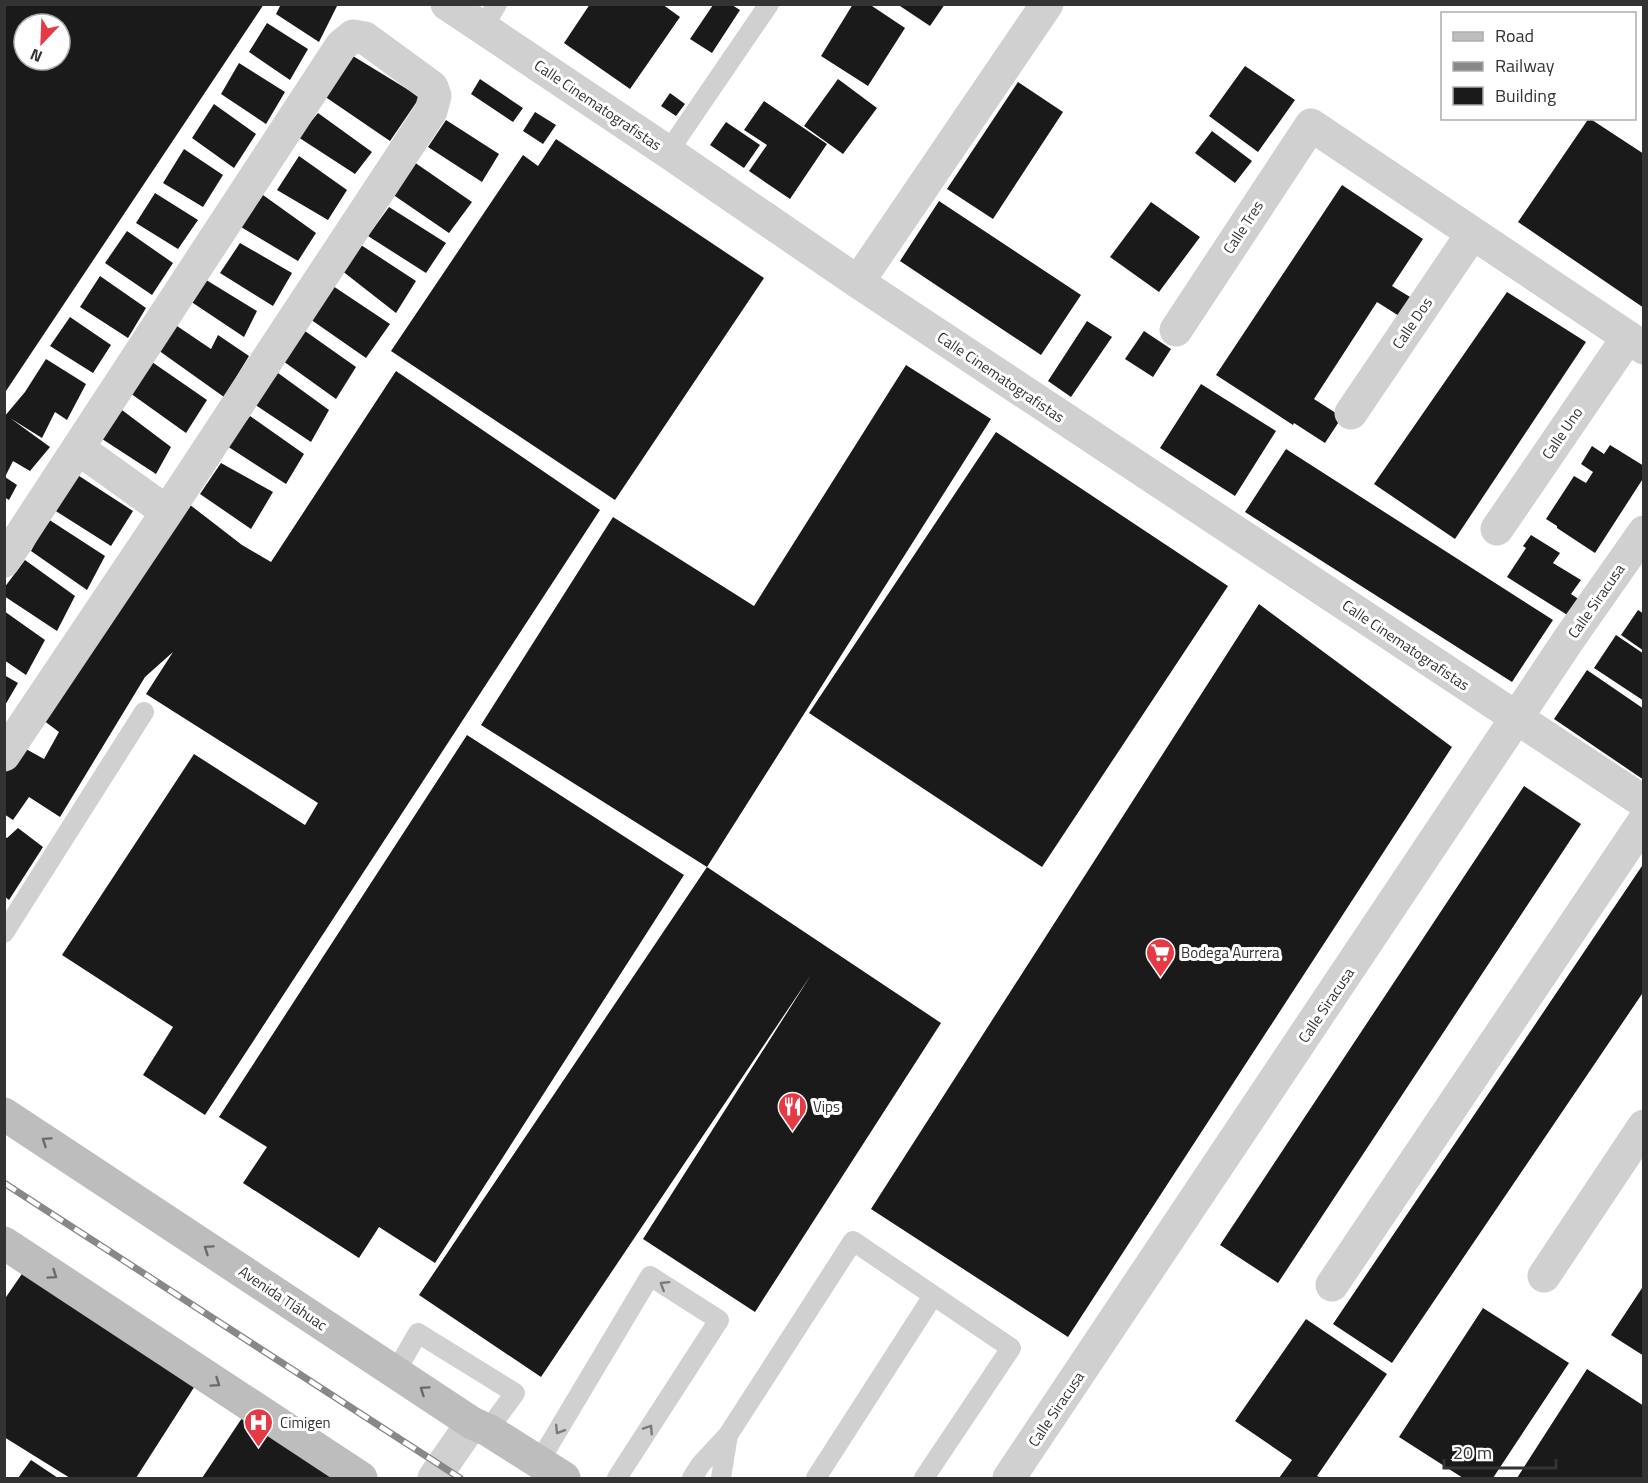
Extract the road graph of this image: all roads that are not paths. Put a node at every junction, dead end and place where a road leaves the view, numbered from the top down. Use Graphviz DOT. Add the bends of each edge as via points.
graph roads {
  1 [pos="447,4"];
  2 [pos="768,4"];
  3 [pos="1047,4"];
  4 [pos="490,16"];
  5 [pos="668,152"];
  6 [pos="1472,234"];
  7 [pos="858,282"];
  8 [pos="1176,330"];
  9 [pos="1636,343"];
  10 [pos="1351,413"];
  11 [pos="79,449"];
  12 [pos="167,512"];
  13 [pos="1497,529"];
  14 [pos="1644,532"];
  15 [pos="4,561"];
  16 [pos="144,712"];
  17 [pos="1517,718"];
  18 [pos="4,756"];
  19 [pos="1644,802"];
  20 [pos="1644,821"];
  21 [pos="4,933"];
  22 [pos="4,1114"];
  23 [pos="1643,1129"];
  24 [pos="4,1243"];
  25 [pos="1544,1276"];
  26 [pos="1332,1285"];
  27 [pos="933,1296"];
  28 [pos="396,1371"];
  29 [pos="480,1426"];
  30 [pos="728,1435"];
  31 [pos="551,1471"];
  32 [pos="697,1472"];
  33 [pos="722,1478"];
  34 [pos="361,1479"];
  35 [pos="434,1479"];
  36 [pos="617,1479"];
  37 [pos="816,1479"];
  38 [pos="924,1479"];
  39 [pos="1009,1479"];
  1 -- 4 [label="street, Calle Cinematografistas"];
  2 -- 5 [label="lane"];
  3 -- 7 [label="street"];
  4 -- 5 [label="street, Calle Cinematografistas"];
  5 -- 7 [label="street, Calle Cinematografistas"];
  6 -- 8 [label="street, Calle Tres" via="1311,125"];
  6 -- 9 [label="street"];
  6 -- 10 [label="street, Calle Dos"];
  7 -- 17 [label="street, Calle Cinematografistas"];
  9 -- 13 [label="street, Calle Uno"];
  11 -- 12 [label="street"];
  11 -- 12 [label="street" via="341,46 353,36 365,38 432,87 435,96 431,111"];
  11 -- 15 [label="street"];
  12 -- 18 [label="street"];
  14 -- 17 [label="street, Calle Siracusa"];
  16 -- 21 [label="lane"];
  17 -- 19 [label="street, Calle Cinematografistas"];
  17 -- 39 [label="street, Calle Siracusa"];
  20 -- 26 [label="street"];
  28 -- 22 [label="main road, Avenida Tláhuac, one-way"];
  23 -- 25 [label="street"];
  24 -- 34 [label="main road, one-way"];
  27 -- 30 [label="lane" via="853,1241"];
  27 -- 37 [label="lane"];
  27 -- 38 [label="lane" via="1011,1348"];
  29 -- 28 [label="main road, Avenida Tláhuac, one-way"];
  28 -- 29 [label="lane" via="418,1333 515,1393"];
  29 -- 31 [label="main road, Avenida Tláhuac"];
  29 -- 35 [label="street"];
  30 -- 32 [label="lane"];
  30 -- 33 [label="lane"];
  36 -- 31 [label="lane, one-way" via="719,1320 650,1276"];
  32 -- 33 [label="lane"];
}
